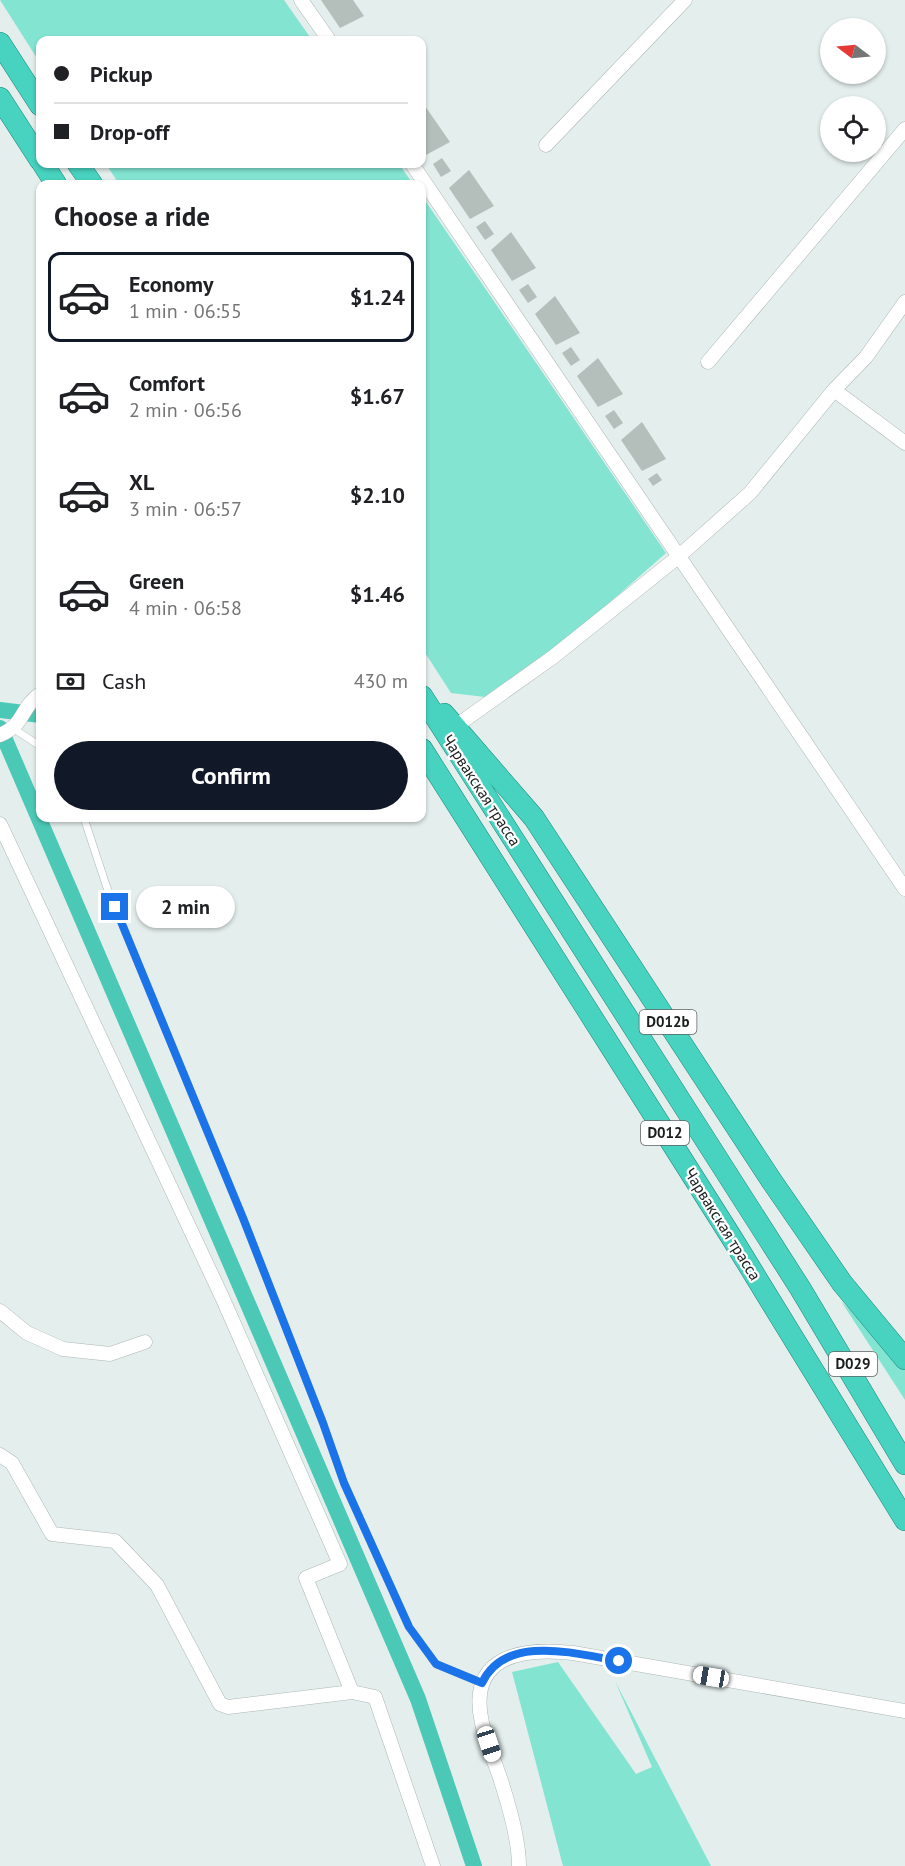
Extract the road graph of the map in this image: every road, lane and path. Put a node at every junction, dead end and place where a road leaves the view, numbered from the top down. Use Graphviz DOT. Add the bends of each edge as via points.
graph roads {
  1 [pos="301,0"];
  2 [pos="686,0"];
  3 [pos="325,36"];
  4 [pos="0,43"];
  5 [pos="0,98"];
  6 [pos="36,99"];
  7 [pos="905,129"];
  8 [pos="546,145"];
  9 [pos="36,153"];
  10 [pos="426,185"];
  11 [pos="905,302"];
  12 [pos="708,362"];
  13 [pos="834,390"];
  14 [pos="905,443"];
  15 [pos="678,557"];
  16 [pos="36,697"];
  17 [pos="426,698"];
  18 [pos="426,700"];
  19 [pos="456,726"];
  20 [pos="14,729"];
  21 [pos="0,735"];
  22 [pos="36,743"];
  23 [pos="426,755"];
  24 [pos="85,822"];
  25 [pos="0,824"];
  26 [pos="905,889"];
  27 [pos="800,1288"];
  28 [pos="0,1311"];
  29 [pos="145,1342"];
  30 [pos="905,1359"];
  31 [pos="905,1439"];
  32 [pos="0,1455"];
  33 [pos="905,1464"];
  34 [pos="905,1520"];
  35 [pos="482,1683"];
  36 [pos="352,1692"];
  37 [pos="905,1711"];
  38 [pos="432,1866"];
  39 [pos="519,1866"];
  1 -- 3 [label="street"];
  2 -- 8 [label="street"];
  4 -- 6 [label="highway"];
  5 -- 9 [label="highway"];
  7 -- 12 [label="street"];
  10 -- 15 [label="street"];
  11 -- 13 [label="street" via="866,357"];
  13 -- 14 [label="street"];
  13 -- 15 [label="street" via="750,494"];
  15 -- 19 [label="street" via="553,657"];
  15 -- 26 [label="street"];
  16 -- 20 [label="street"];
  17 -- 19 [label="highway, D012b"];
  18 -- 27 [label="highway, Чарвакская трасса / D012"];
  19 -- 30 [label="highway, D012b" via="534,818 771,1180 842,1283"];
  20 -- 21 [label="street"];
  20 -- 22 [label="lane"];
  23 -- 34 [label="highway, Чарвакская трасса / D012"];
  24 -- 35 [label="lane" via="106,885 243,1218 344,1483 409,1627 436,1664"];
  25 -- 36 [label="street" via="217,1287 340,1564 306,1578"];
  27 -- 31 [label="highway, D029"];
  27 -- 33 [label="highway, Чарвакская трасса / D012"];
  28 -- 29 [label="street" via="27,1333 63,1349 110,1354"];
  32 -- 36 [label="street" via="12,1463 52,1534 115,1541 157,1585 220,1704 228,1707"];
  35 -- 37 [label="street" via="491,1668 516,1654 555,1651"];
  35 -- 39 [label="street" via="482,1723 503,1786"];
  36 -- 38 [label="street" via="375,1697"];
}
